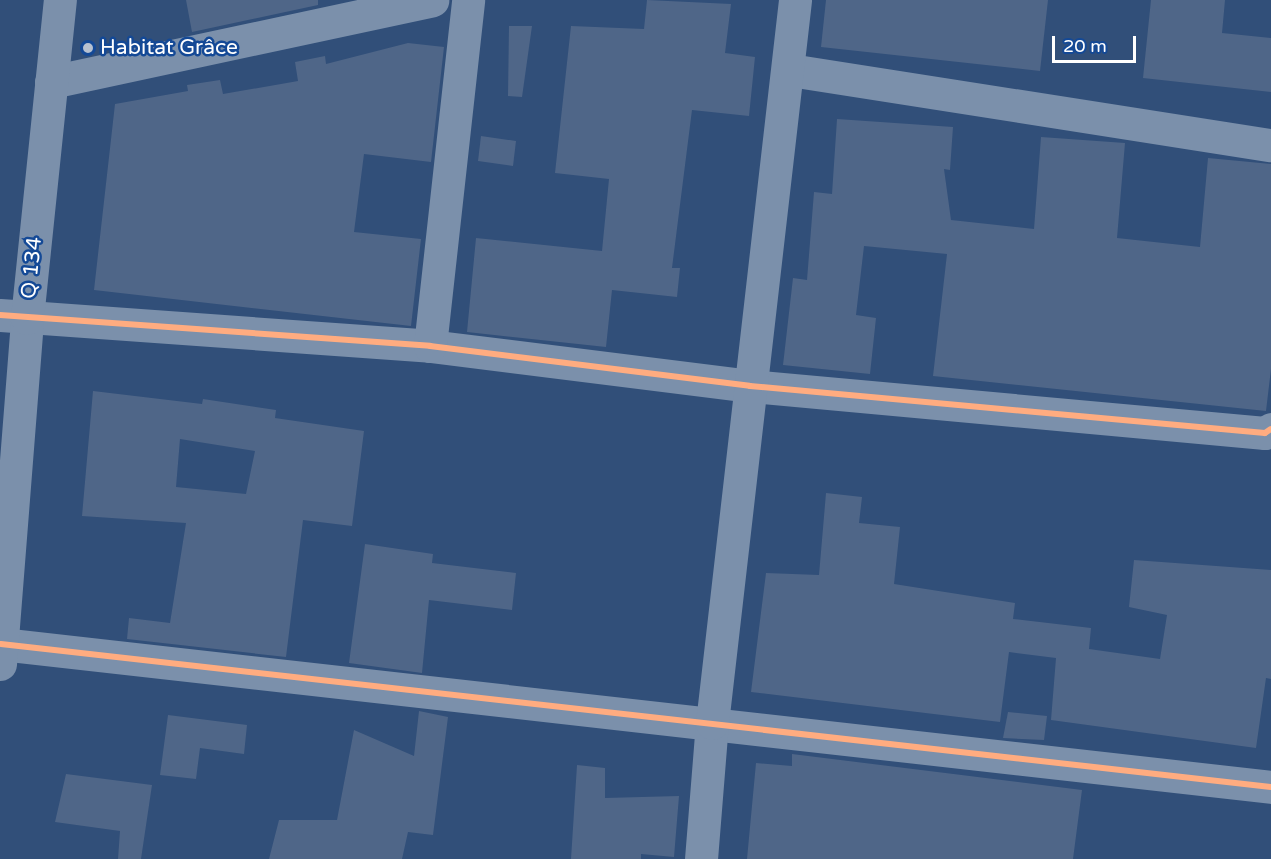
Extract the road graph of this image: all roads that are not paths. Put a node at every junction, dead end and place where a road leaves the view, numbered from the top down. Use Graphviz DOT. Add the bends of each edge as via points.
graph roads {
  1 [pos="60,0"];
  2 [pos="432,0"];
  3 [pos="468,0"];
  4 [pos="795,0"];
  5 [pos="790,70"];
  6 [pos="51,82"];
  7 [pos="1271,145"];
  8 [pos="14,317"];
  9 [pos="430,346"];
  10 [pos="750,386"];
  11 [pos="1271,429"];
  12 [pos="1,655"];
  13 [pos="712,723"];
  14 [pos="1271,787"];
  15 [pos="701,859"];
  1 -- 6 [label="street, Q 134"];
  2 -- 6 [label="street"];
  3 -- 9 [label="street"];
  4 -- 5 [label="street"];
  5 -- 7 [label="street"];
  5 -- 10 [label="street"];
  6 -- 8 [label="street, Q 134"];
  8 -- 9 [label="street"];
  8 -- 12 [label="street, Q 134"];
  9 -- 10 [label="street"];
  10 -- 11 [label="street" via="1265,433"];
  10 -- 13 [label="street"];
  12 -- 13 [label="street"];
  13 -- 14 [label="street"];
  13 -- 15 [label="street"];
}
